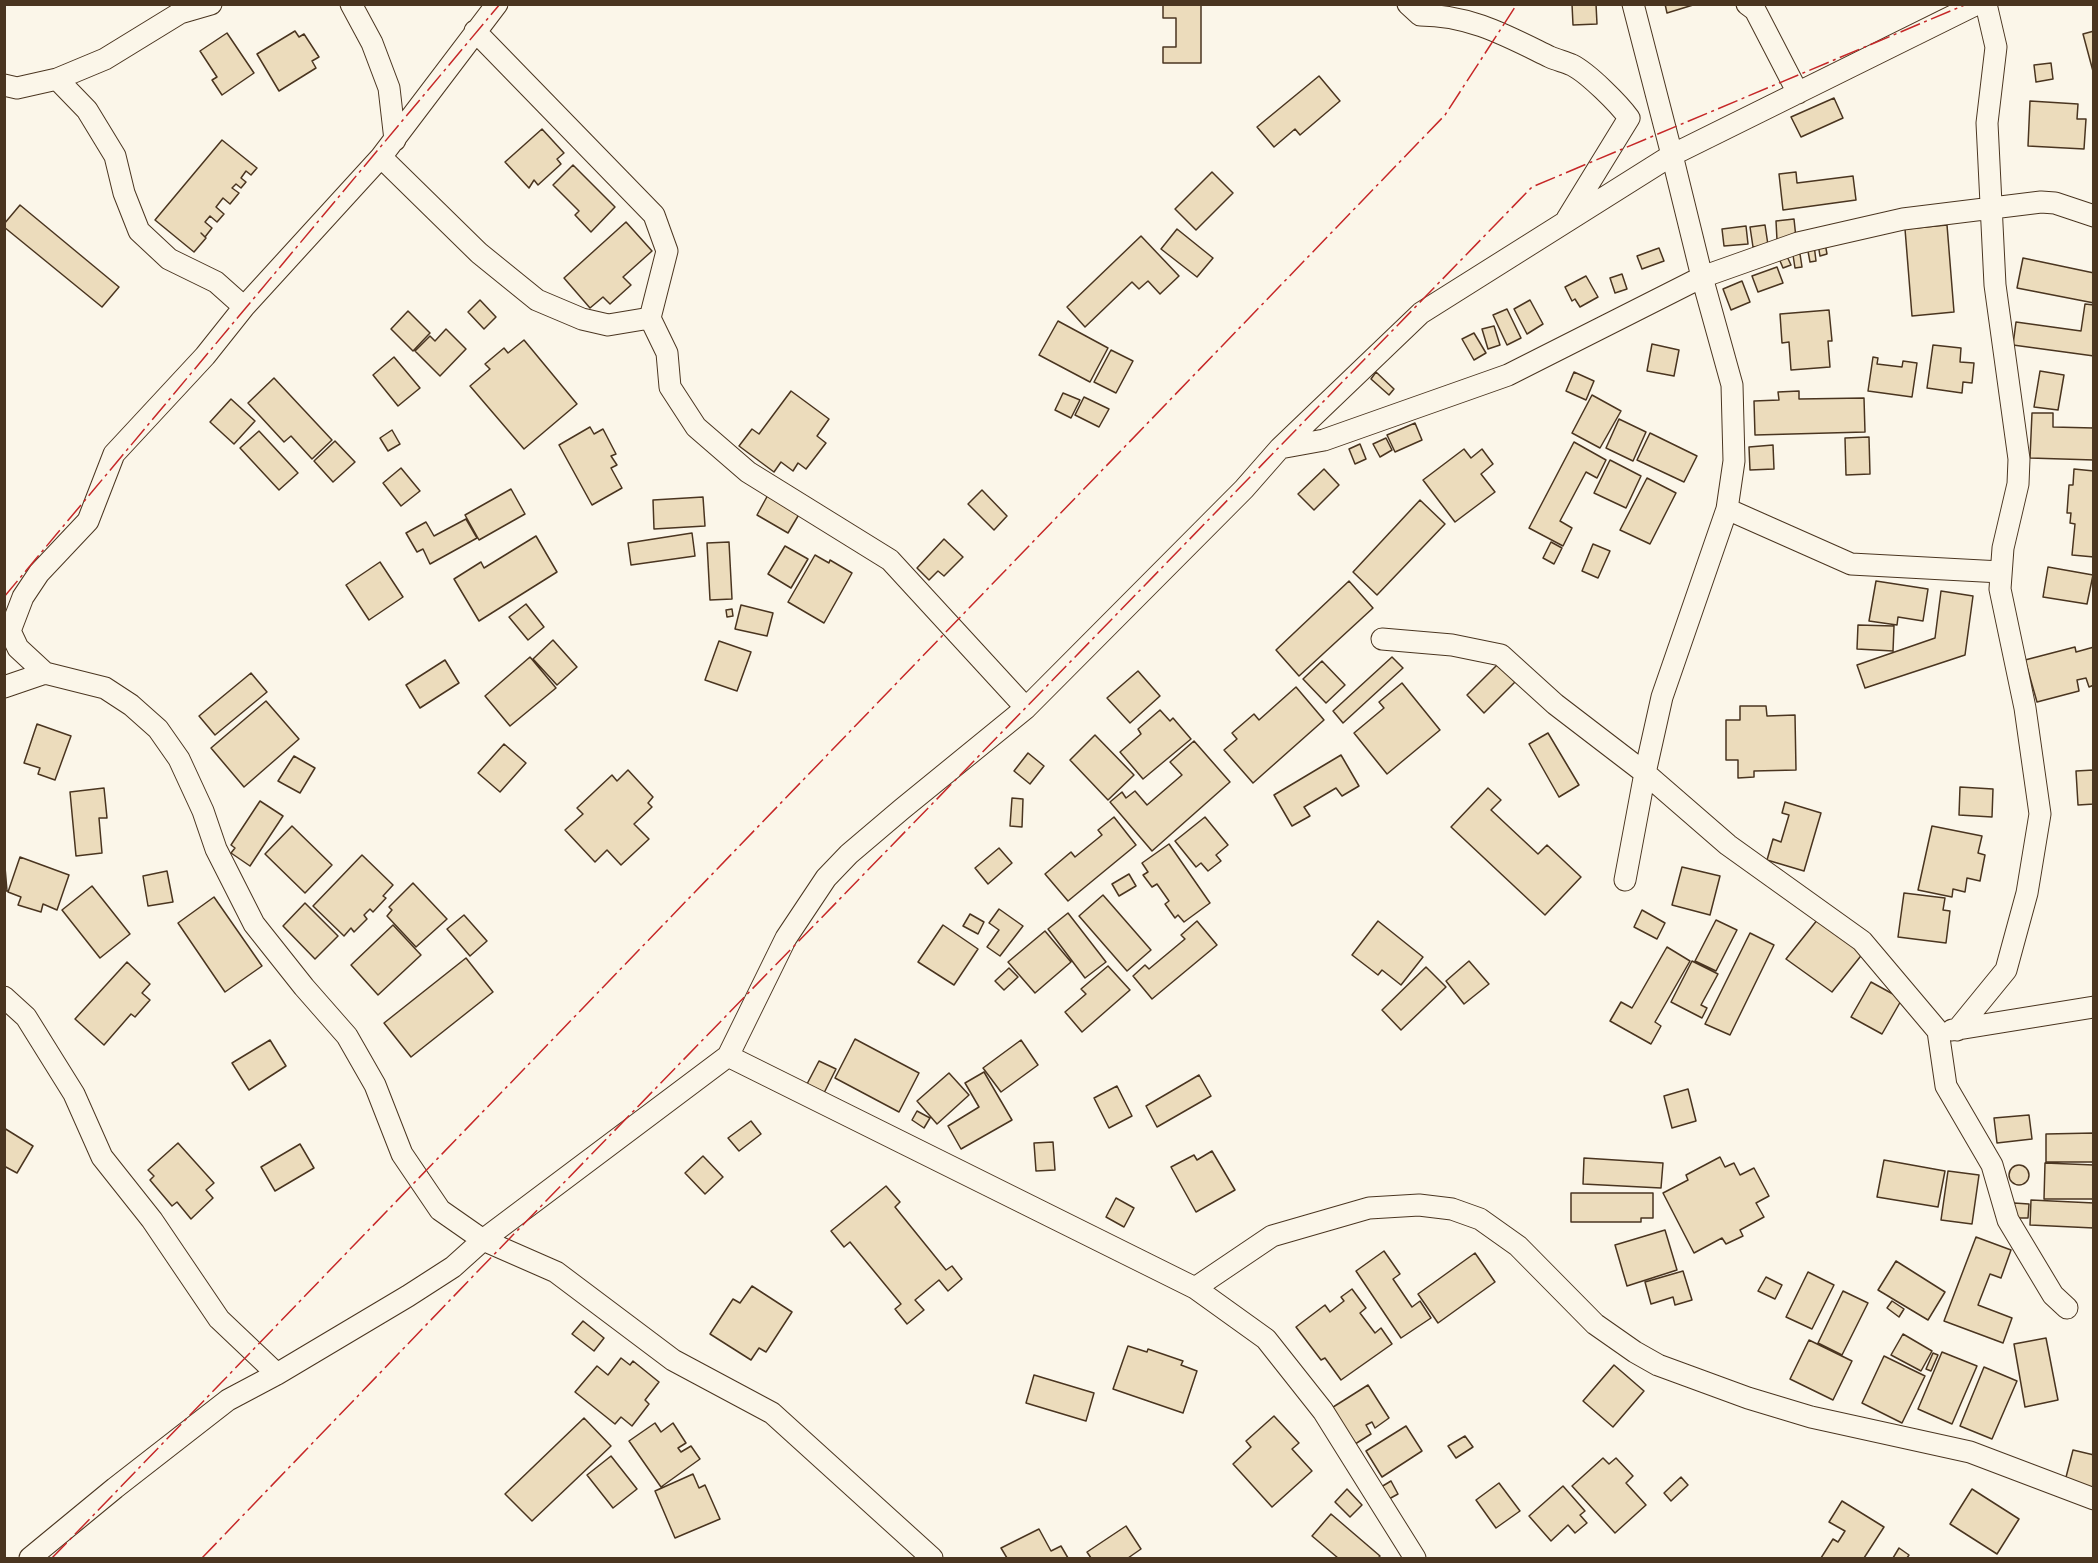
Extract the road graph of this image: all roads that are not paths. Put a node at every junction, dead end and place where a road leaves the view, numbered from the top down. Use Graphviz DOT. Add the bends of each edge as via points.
graph roads {
  1 [pos="211,4"];
  2 [pos="351,4"];
  3 [pos="496,4"];
  4 [pos="1408,4"];
  5 [pos="1633,4"];
  6 [pos="1747,4"];
  7 [pos="1977,4"];
  8 [pos="1986,4"];
  9 [pos="474,31"];
  10 [pos="57,79"];
  11 [pos="4,85"];
  12 [pos="1798,93"];
  13 [pos="395,140"];
  14 [pos="1672,155"];
  15 [pos="381,157"];
  16 [pos="1991,208"];
  17 [pos="2094,216"];
  18 [pos="1563,225"];
  19 [pos="1702,277"];
  20 [pos="244,307"];
  21 [pos="650,318"];
  22 [pos="1280,448"];
  23 [pos="1727,509"];
  24 [pos="2001,573"];
  25 [pos="1382,639"];
  26 [pos="45,673"];
  27 [pos="4,687"];
  28 [pos="1026,708"];
  29 [pos="1645,772"];
  30 [pos="1625,880"];
  31 [pos="4,998"];
  32 [pos="2094,1007"];
  33 [pos="1948,1031"];
  34 [pos="728,1056"];
  35 [pos="483,1240"];
  36 [pos="1195,1288"];
  37 [pos="2067,1308"];
  38 [pos="277,1374"];
  39 [pos="2094,1499"];
  40 [pos="30,1558"];
  41 [pos="932,1558"];
  42 [pos="1415,1558"];
  1 -- 10 [label="street" via="180,13 105,59"];
  2 -- 13 [label="street" via="372,44 388,88"];
  3 -- 9 [label="street"];
  4 -- 18 [label="street" via="1420,15 1443,15 1486,26 1574,66 1619,104 1629,118"];
  5 -- 14 [label="street"];
  6 -- 12 [label="street" via="1755,10"];
  7 -- 12 [label="street"];
  8 -- 16 [label="street" via="1996,47 1988,123"];
  9 -- 13 [label="street"];
  9 -- 21 [label="street" via="654,215 667,251"];
  10 -- 11 [label="street" via="17,88"];
  10 -- 20 [label="street" via="87,110 116,156 124,193 140,231 169,259 216,282"];
  12 -- 14 [label="street"];
  13 -- 15 [label="street"];
  14 -- 18 [label="street"];
  14 -- 19 [label="street"];
  15 -- 20 [label="street"];
  15 -- 21 [label="street" via="479,253 537,300 608,325"];
  16 -- 17 [label="street" via="2055,203"];
  16 -- 19 [label="street" via="1903,219 1798,243"];
  16 -- 24 [label="street" via="1995,285 2019,459"];
  18 -- 22 [label="street" via="1420,313"];
  19 -- 22 [label="street" via="1508,375 1324,440"];
  19 -- 23 [label="street" via="1732,385 1734,461"];
  20 -- 26 [label="street" via="205,356 114,454 88,521 39,573 23,597 10,631 18,648"];
  21 -- 28 [label="street" via="667,353 670,387 696,428 748,472 890,560"];
  22 -- 28 [label="street"];
  23 -- 24 [label="street" via="1851,564"];
  23 -- 29 [label="street" via="1662,697"];
  24 -- 33 [label="street" via="2000,589 2025,708 2040,813 2027,893 2006,970"];
  25 -- 29 [label="street" via="1452,645 1501,655 1555,704"];
  26 -- 27 [label="street"];
  26 -- 35 [label="street" via="105,688 158,729 179,759 216,849 254,924 347,1036 375,1084 402,1154 440,1210"];
  28 -- 34 [label="street" via="849,854 826,878 786,938"];
  29 -- 30 [label="street"];
  29 -- 33 [label="street" via="1728,845 1862,941"];
  31 -- 38 [label="street" via="26,1017 74,1094 102,1157 152,1220 219,1319"];
  32 -- 33 [label="street"];
  33 -- 37 [label="street" via="1946,1086 1992,1165 2008,1220 2053,1295"];
  34 -- 35 [label="street"];
  34 -- 36 [label="street"];
  35 -- 38 [label="street" via="453,1267"];
  35 -- 41 [label="street" via="556,1272 673,1360 772,1413"];
  36 -- 39 [label="street" via="1272,1236 1369,1208 1419,1205 1452,1209 1480,1220 1518,1246 1595,1324 1658,1365 1811,1417 1970,1452"];
  36 -- 42 [label="street" via="1266,1339 1323,1411"];
  38 -- 40 [label="street" via="228,1400"];
}
